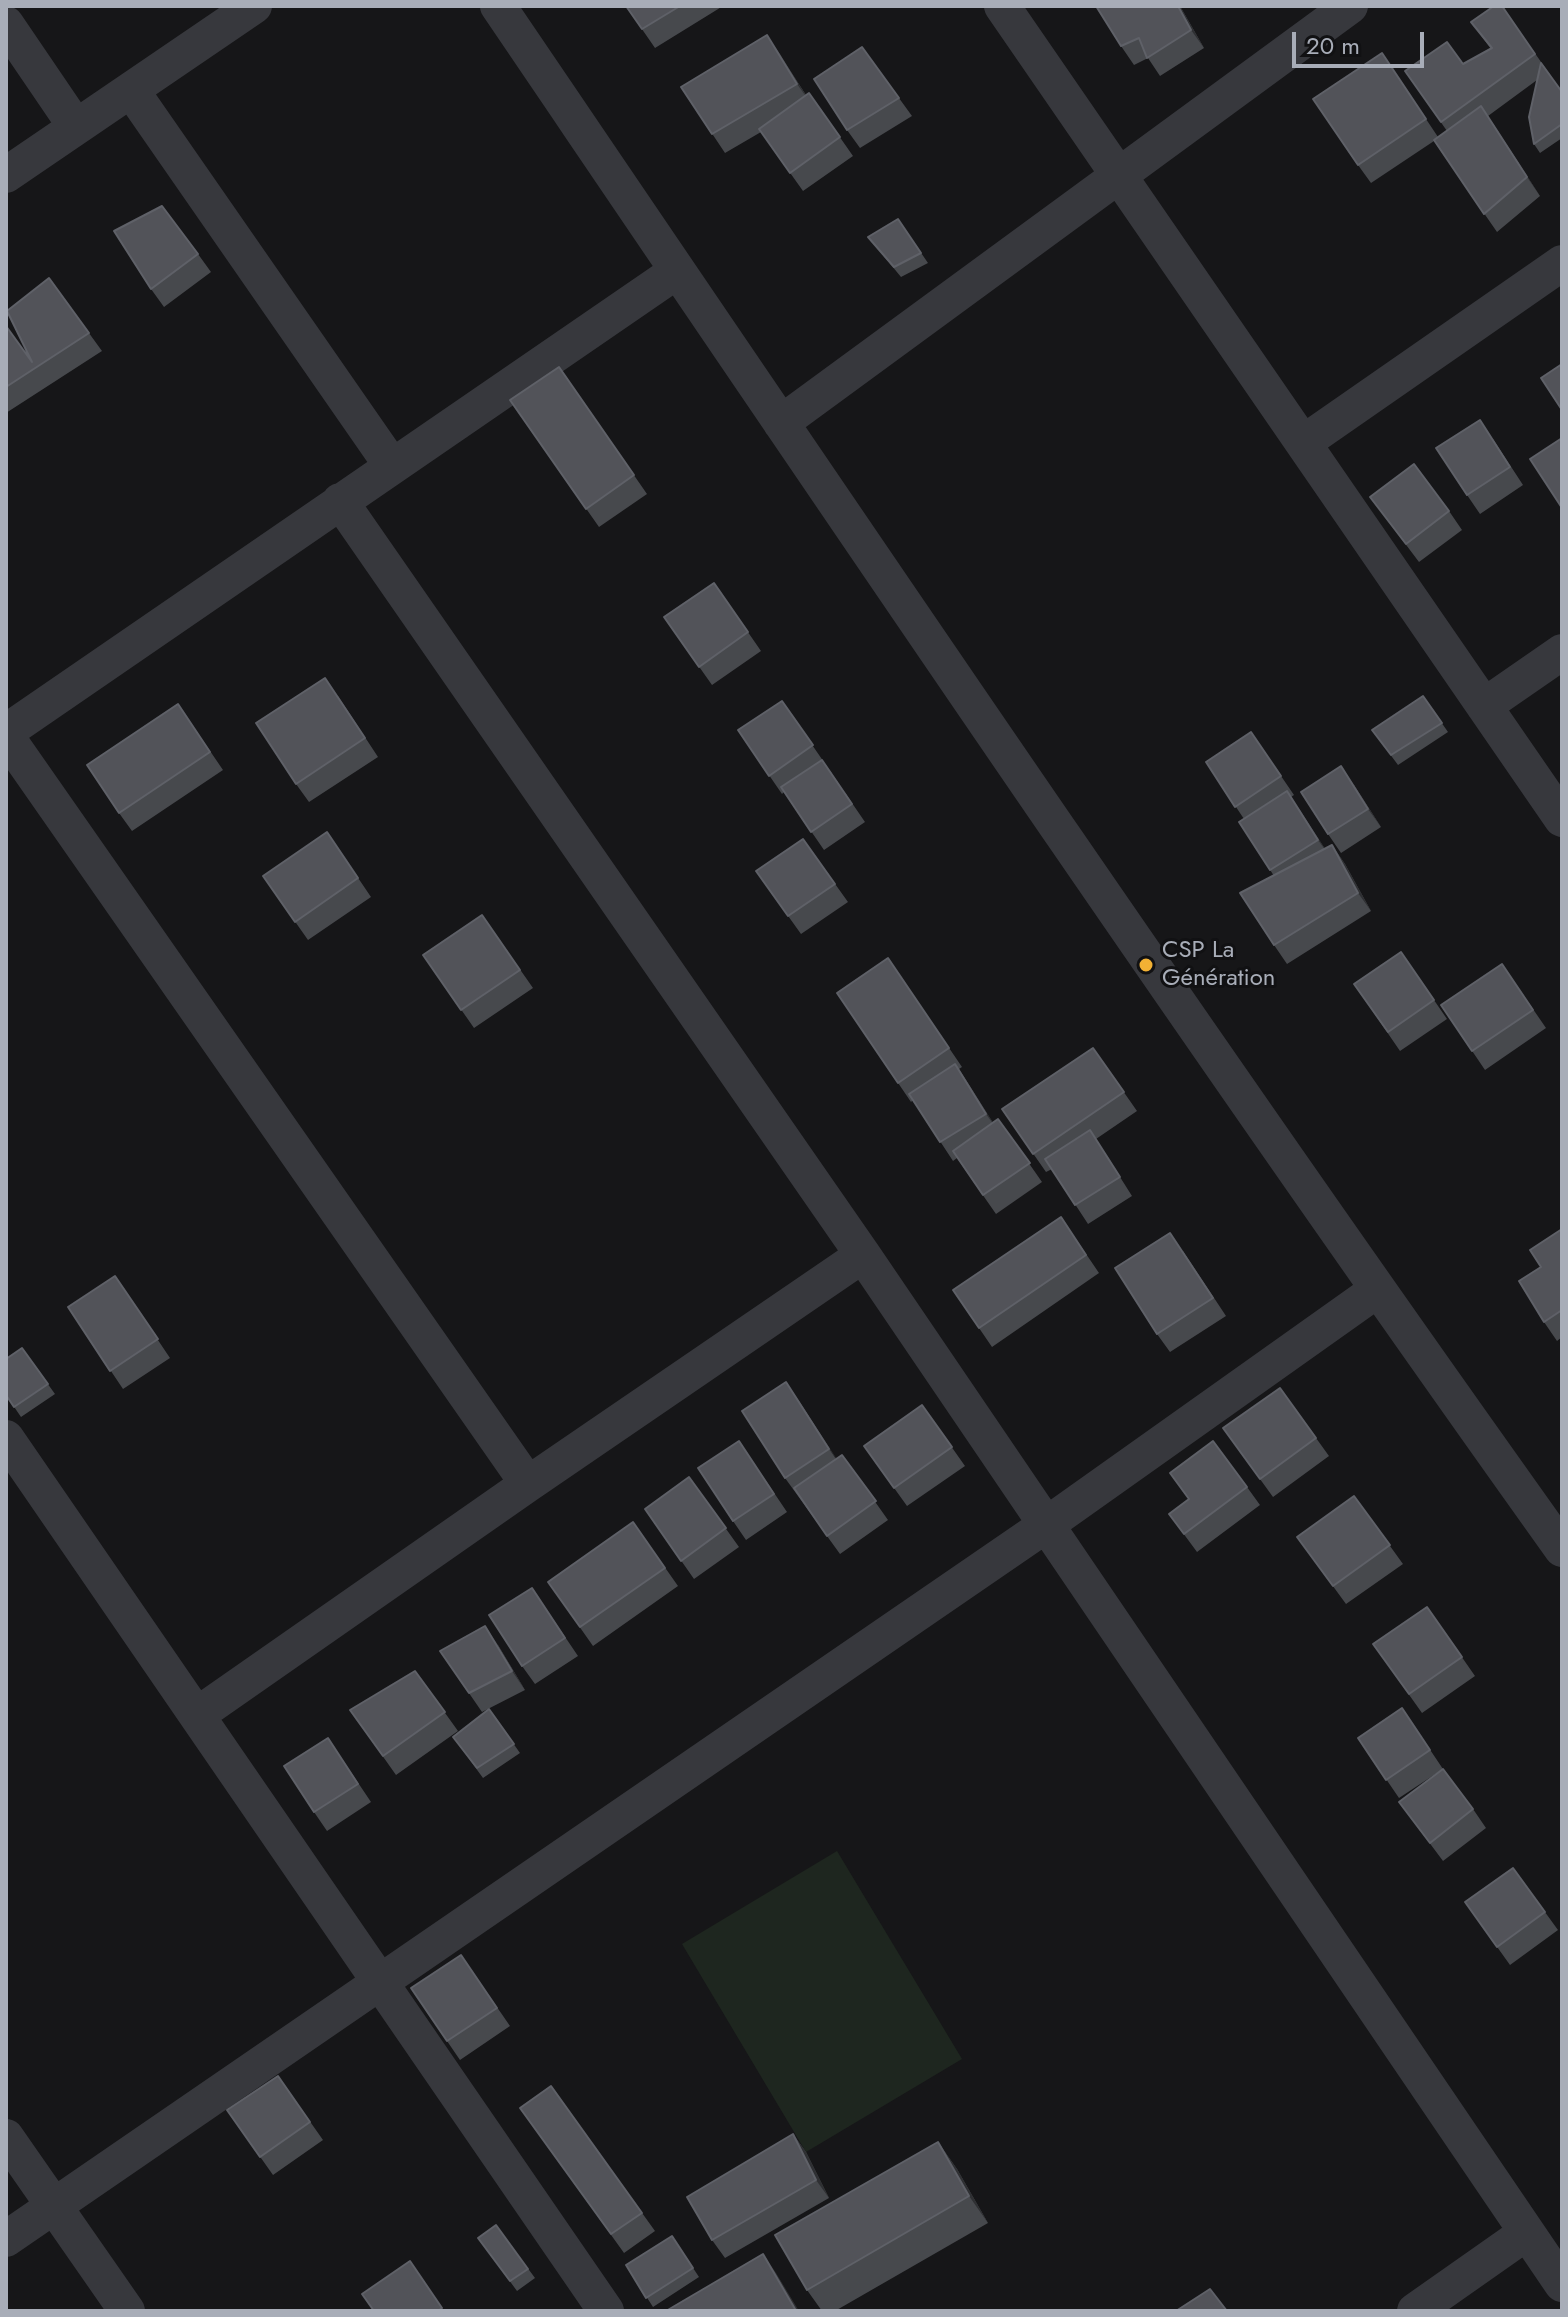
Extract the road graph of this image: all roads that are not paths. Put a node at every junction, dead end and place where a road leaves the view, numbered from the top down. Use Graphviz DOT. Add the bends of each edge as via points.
graph roads {
  1 [pos="254,6"];
  2 [pos="498,6"];
  3 [pos="1002,6"];
  4 [pos="1350,6"];
  5 [pos="6,24"];
  6 [pos="131,90"];
  7 [pos="76,127"];
  8 [pos="6,175"];
  9 [pos="1119,175"];
  10 [pos="1562,263"];
  11 [pos="677,271"];
  12 [pos="781,423"];
  13 [pos="1303,443"];
  14 [pos="392,466"];
  15 [pos="340,501"];
  16 [pos="1562,652"];
  17 [pos="1484,706"];
  18 [pos="6,734"];
  19 [pos="1562,819"];
  20 [pos="863,1255"];
  21 [pos="1377,1290"];
  22 [pos="6,1438"];
  23 [pos="528,1484"];
  24 [pos="1046,1525"];
  25 [pos="1562,1549"];
  26 [pos="197,1715"];
  27 [pos="379,1980"];
  28 [pos="6,2137"];
  29 [pos="53,2206"];
  30 [pos="1526,2233"];
  31 [pos="6,2239"];
  32 [pos="1562,2284"];
  33 [pos="127,2311"];
  34 [pos="606,2311"];
  35 [pos="1415,2311"];
  1 -- 6 [label="street"];
  2 -- 11 [label="street"];
  3 -- 9 [label="street"];
  4 -- 9 [label="street"];
  5 -- 7 [label="street"];
  6 -- 7 [label="street"];
  6 -- 14 [label="street"];
  7 -- 8 [label="street"];
  9 -- 12 [label="street"];
  9 -- 13 [label="street"];
  10 -- 13 [label="street"];
  11 -- 12 [label="street"];
  11 -- 14 [label="street"];
  12 -- 21 [label="street"];
  13 -- 17 [label="street"];
  14 -- 15 [label="street"];
  15 -- 18 [label="street"];
  15 -- 20 [label="street"];
  16 -- 17 [label="street"];
  17 -- 19 [label="street"];
  18 -- 23 [label="street"];
  20 -- 23 [label="street"];
  20 -- 24 [label="street"];
  21 -- 24 [label="street"];
  21 -- 25 [label="street"];
  22 -- 26 [label="street"];
  23 -- 26 [label="street"];
  24 -- 27 [label="street"];
  24 -- 30 [label="street"];
  26 -- 27 [label="street"];
  27 -- 29 [label="street"];
  27 -- 34 [label="street"];
  28 -- 29 [label="street"];
  29 -- 31 [label="street"];
  29 -- 33 [label="street"];
  30 -- 32 [label="street"];
  30 -- 35 [label="street"];
}
